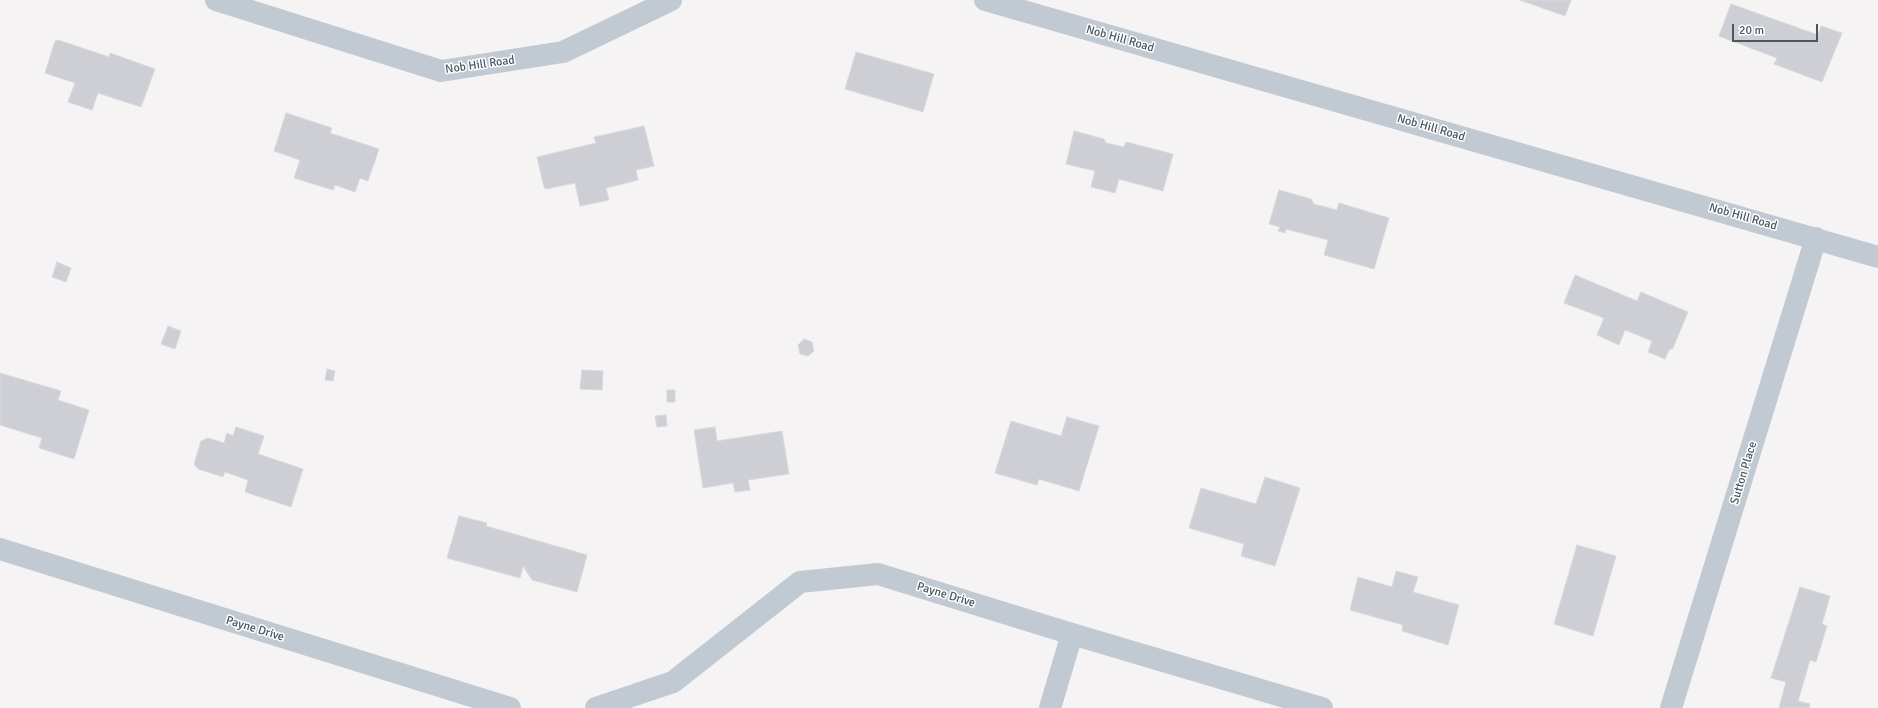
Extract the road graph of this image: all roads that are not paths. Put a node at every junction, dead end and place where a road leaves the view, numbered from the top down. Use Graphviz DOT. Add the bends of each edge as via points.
graph roads {
  1 [pos="216,0"];
  2 [pos="671,0"];
  3 [pos="985,0"];
  4 [pos="1816,238"];
  5 [pos="1878,257"];
  6 [pos="0,550"];
  7 [pos="1072,634"];
  8 [pos="510,708"];
  9 [pos="596,708"];
  10 [pos="1050,708"];
  11 [pos="1322,708"];
  12 [pos="1671,708"];
  1 -- 2 [label="street, Nob Hill Road" via="441,71 563,52"];
  3 -- 4 [label="street, Nob Hill Road"];
  4 -- 5 [label="street, Nob Hill Road"];
  4 -- 12 [label="street, Sutton Place"];
  6 -- 8 [label="street, Payne Drive"];
  7 -- 9 [label="street, Payne Drive" via="878,574 800,582 673,682"];
  7 -- 10 [label="street"];
  7 -- 11 [label="street, Payne Drive"];
}
